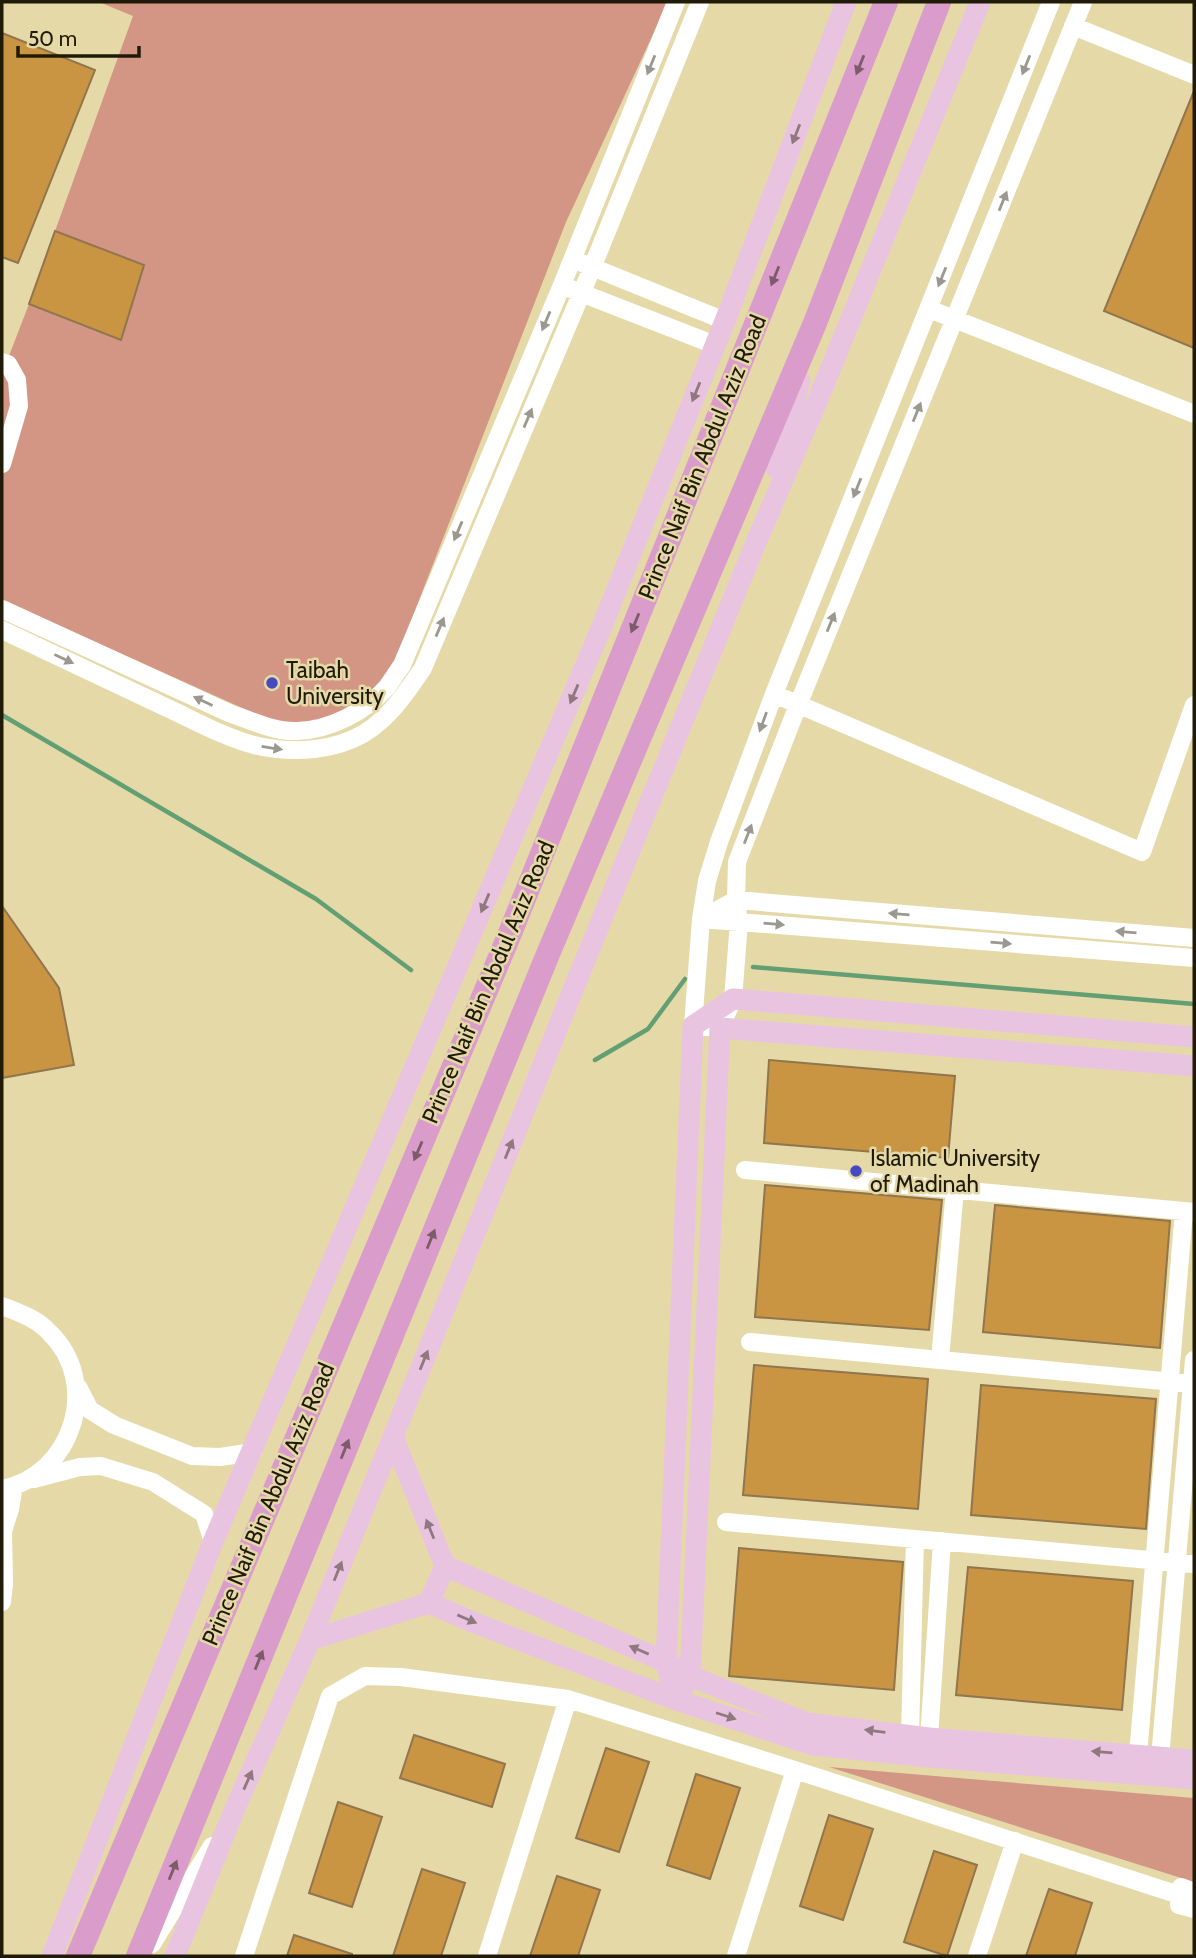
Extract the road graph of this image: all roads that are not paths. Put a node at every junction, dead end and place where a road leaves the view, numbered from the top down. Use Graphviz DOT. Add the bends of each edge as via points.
graph roads {
  1 [pos="676,2"];
  2 [pos="700,2"];
  3 [pos="846,2"];
  4 [pos="886,2"];
  5 [pos="939,2"];
  6 [pos="950,2"];
  7 [pos="980,2"];
  8 [pos="1051,2"];
  9 [pos="1083,2"];
  10 [pos="1073,26"];
  11 [pos="1194,75"];
  12 [pos="908,80"];
  13 [pos="572,258"];
  14 [pos="592,268"];
  15 [pos="562,285"];
  16 [pos="582,292"];
  17 [pos="929,309"];
  18 [pos="955,318"];
  19 [pos="725,321"];
  20 [pos="815,323"];
  21 [pos="715,345"];
  22 [pos="2,362"];
  23 [pos="1194,414"];
  24 [pos="2,464"];
  25 [pos="758,538"];
  26 [pos="2,609"];
  27 [pos="2,630"];
  28 [pos="774,694"];
  29 [pos="798,705"];
  30 [pos="1194,705"];
  31 [pos="736,900"];
  32 [pos="701,919"];
  33 [pos="739,922"];
  34 [pos="1194,938"];
  35 [pos="1194,958"];
  36 [pos="733,999"];
  37 [pos="693,1026"];
  38 [pos="720,1028"];
  39 [pos="1194,1037"];
  40 [pos="1194,1066"];
  41 [pos="745,1170"];
  42 [pos="955,1189"];
  43 [pos="1189,1211"];
  44 [pos="2,1306"];
  45 [pos="750,1342"];
  46 [pos="940,1360"];
  47 [pos="1194,1360"];
  48 [pos="1170,1382"];
  49 [pos="1193,1383"];
  50 [pos="76,1384"];
  51 [pos="393,1437"];
  52 [pos="253,1452"];
  53 [pos="15,1485"];
  54 [pos="726,1522"];
  55 [pos="915,1539"];
  56 [pos="942,1541"];
  57 [pos="213,1542"];
  58 [pos="1154,1560"];
  59 [pos="1186,1563"];
  60 [pos="444,1566"];
  61 [pos="2,1602"];
  62 [pos="429,1603"];
  63 [pos="310,1640"];
  64 [pos="666,1662"];
  65 [pos="690,1676"];
  66 [pos="568,1699"];
  67 [pos="676,1700"];
  68 [pos="919,1737"];
  69 [pos="1138,1755"];
  70 [pos="1160,1758"];
  71 [pos="1194,1760"];
  72 [pos="795,1770"];
  73 [pos="1194,1779"];
  74 [pos="236,1807"];
  75 [pos="1015,1841"];
  76 [pos="1186,1893"];
  77 [pos="1194,1909"];
  78 [pos="52,1956"];
  79 [pos="78,1956"];
  80 [pos="138,1956"];
  81 [pos="145,1956"];
  82 [pos="175,1956"];
  83 [pos="244,1956"];
  84 [pos="487,1956"];
  85 [pos="736,1956"];
  86 [pos="977,1956"];
  1 -- 13 [label="street, one-way"];
  2 -- 14 [label="street"];
  3 -- 19 [label="main road, one-way"];
  4 -- 79 [label="highway, Prince Naif Bin Abdul Aziz Road, one-way" via="506,943"];
  5 -- 12 [label="highway, Prince Naif Bin Abdul Aziz Road"];
  6 -- 12 [label="main road"];
  7 -- 25 [label="main road"];
  8 -- 17 [label="street, one-way"];
  9 -- 10 [label="street"];
  10 -- 11 [label="street"];
  18 -- 10 [label="street, one-way"];
  12 -- 20 [label="highway, Prince Naif Bin Abdul Aziz Road"];
  13 -- 14 [label="street"];
  13 -- 15 [label="street"];
  14 -- 16 [label="street"];
  14 -- 19 [label="street"];
  15 -- 16 [label="street"];
  15 -- 26 [label="street, one-way" via="402,665 386,688 361,709 331,726 296,732 267,727"];
  16 -- 21 [label="street"];
  27 -- 16 [label="street, one-way" via="253,745 292,751 354,739 386,717 423,668"];
  17 -- 18 [label="street"];
  17 -- 28 [label="street, one-way"];
  18 -- 23 [label="street"];
  29 -- 18 [label="street, one-way"];
  19 -- 21 [label="main road"];
  20 -- 25 [label="main road"];
  80 -- 20 [label="highway, Prince Naif Bin Abdul Aziz Road, one-way" via="548,954"];
  21 -- 52 [label="main road, one-way" via="600,631"];
  22 -- 24 [label="street" via="17,380 19,406"];
  51 -- 25 [label="main road, one-way"];
  28 -- 29 [label="street"];
  28 -- 32 [label="street, one-way" via="719,842"];
  29 -- 30 [label="street" via="1142,852"];
  31 -- 29 [label="street, one-way" via="737,862"];
  31 -- 32 [label="street"];
  31 -- 33 [label="street"];
  34 -- 31 [label="street, one-way"];
  32 -- 33 [label="street"];
  32 -- 37 [label="street"];
  33 -- 35 [label="street, one-way"];
  33 -- 36 [label="street"];
  36 -- 37 [label="main road"];
  36 -- 38 [label="street"];
  36 -- 39 [label="main road"];
  37 -- 38 [label="street"];
  37 -- 64 [label="main road"];
  38 -- 40 [label="main road"];
  38 -- 65 [label="main road"];
  41 -- 42 [label="street"];
  42 -- 43 [label="street"];
  42 -- 46 [label="street"];
  43 -- 48 [label="street"];
  44 -- 50 [label="street" via="28,1315 50,1332 66,1354"];
  45 -- 46 [label="street"];
  46 -- 48 [label="street"];
  47 -- 49 [label="street"];
  48 -- 49 [label="street"];
  48 -- 58 [label="street"];
  49 -- 59 [label="street"];
  50 -- 52 [label="street" via="90,1410 108,1422 192,1456"];
  50 -- 53 [label="street" via="76,1410 68,1438 51,1462"];
  60 -- 51 [label="main road, one-way"];
  63 -- 51 [label="main road, one-way"];
  52 -- 57 [label="main road"];
  53 -- 57 [label="street" via="80,1467 101,1466 153,1482 204,1514"];
  53 -- 61 [label="street" via="3,1531"];
  54 -- 55 [label="street"];
  55 -- 56 [label="street"];
  55 -- 68 [label="street"];
  56 -- 58 [label="street"];
  56 -- 68 [label="street"];
  57 -- 78 [label="main road"];
  58 -- 59 [label="street"];
  58 -- 69 [label="street"];
  59 -- 70 [label="street"];
  60 -- 62 [label="main road"];
  64 -- 60 [label="main road, one-way"];
  62 -- 63 [label="main road"];
  62 -- 67 [label="main road, one-way"];
  74 -- 63 [label="main road, one-way"];
  64 -- 65 [label="main road"];
  64 -- 67 [label="main road"];
  65 -- 67 [label="main road"];
  68 -- 65 [label="main road, one-way" via="807,1723"];
  66 -- 72 [label="street"];
  66 -- 83 [label="street" via="365,1676 330,1696"];
  66 -- 84 [label="street"];
  67 -- 73 [label="main road, one-way" via="813,1745"];
  69 -- 68 [label="main road, one-way"];
  69 -- 70 [label="main road"];
  70 -- 71 [label="main road"];
  72 -- 75 [label="street"];
  72 -- 85 [label="street"];
  74 -- 81 [label="street"];
  74 -- 82 [label="main road"];
  75 -- 76 [label="street"];
  75 -- 86 [label="street"];
  76 -- 77 [label="street" via="1179,1905"];
}
